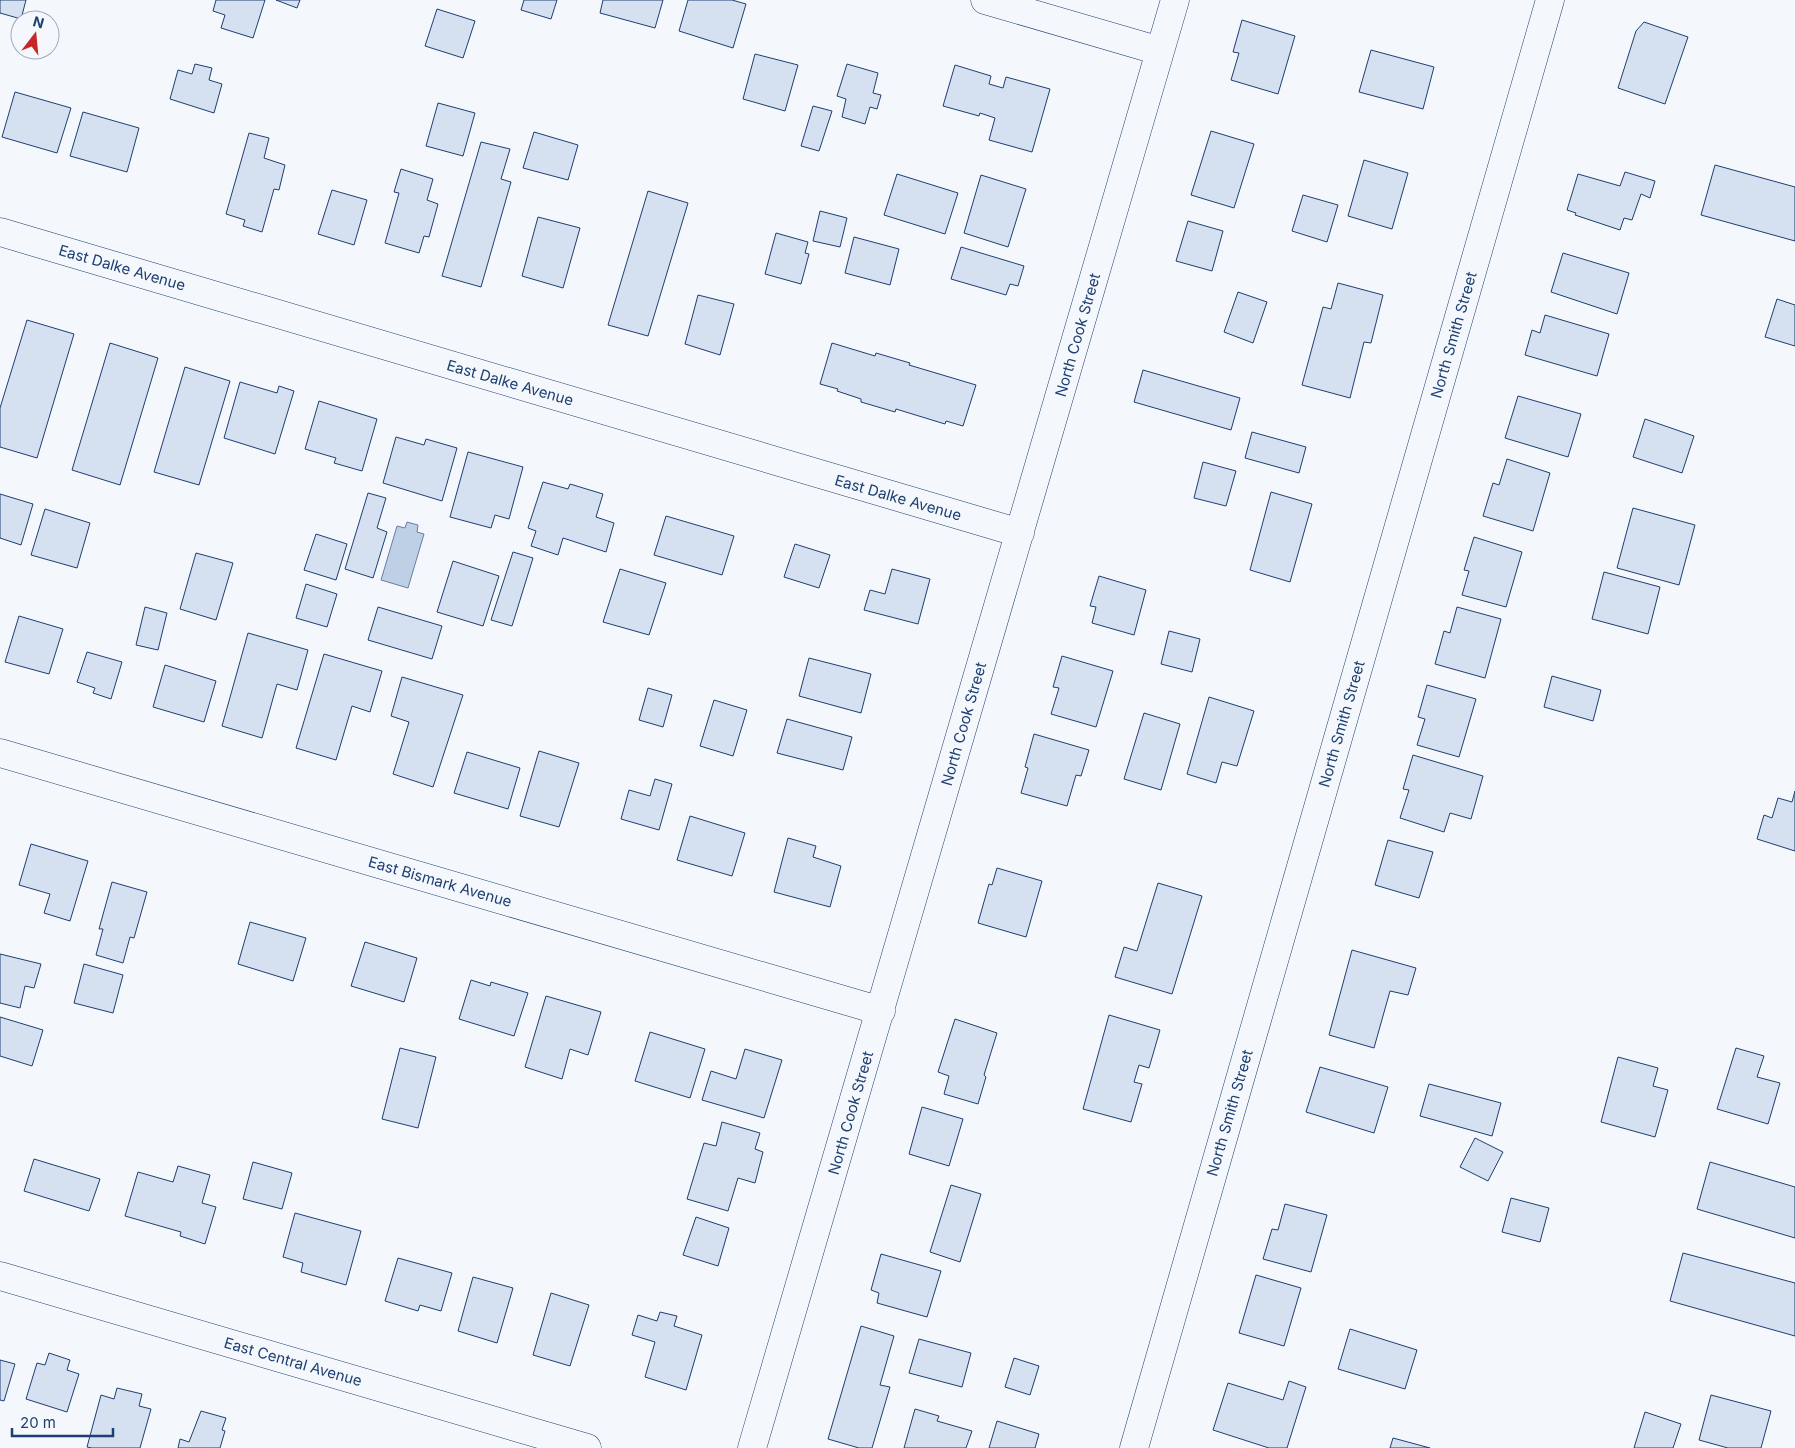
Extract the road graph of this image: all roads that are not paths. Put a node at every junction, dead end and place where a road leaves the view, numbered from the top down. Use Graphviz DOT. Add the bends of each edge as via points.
graph roads {
  1 [pos="985,0"];
  2 [pos="1175,0"];
  3 [pos="1550,0"];
  4 [pos="1160,52"];
  5 [pos="0,232"];
  6 [pos="1020,534"];
  7 [pos="0,753"];
  8 [pos="881,1011"];
  9 [pos="0,1276"];
  10 [pos="538,1441"];
  11 [pos="587,1448"];
  12 [pos="752,1448"];
  13 [pos="1134,1448"];
  1 -- 4 [label="street"];
  2 -- 4 [label="street, North Cook Street"];
  3 -- 13 [label="street, North Smith Street"];
  4 -- 6 [label="street, North Cook Street"];
  5 -- 6 [label="street, East Dalke Avenue"];
  6 -- 8 [label="street, North Cook Street"];
  7 -- 8 [label="street, East Bismark Avenue"];
  8 -- 12 [label="street, North Cook Street"];
  9 -- 10 [label="street, East Central Avenue"];
  10 -- 11 [label="street, East Central Avenue"];
}
